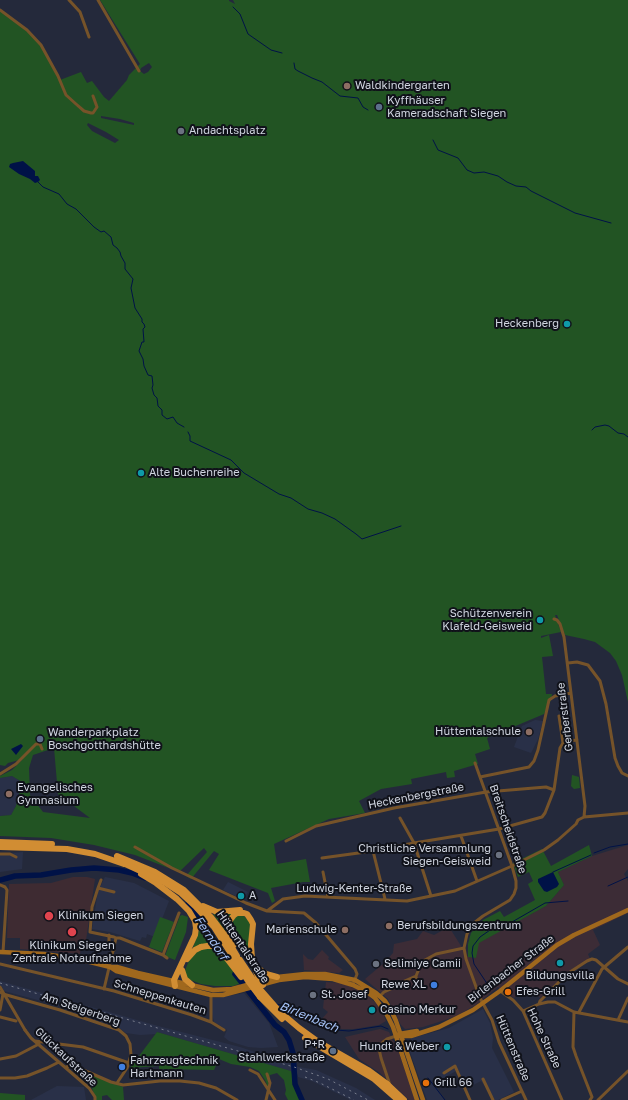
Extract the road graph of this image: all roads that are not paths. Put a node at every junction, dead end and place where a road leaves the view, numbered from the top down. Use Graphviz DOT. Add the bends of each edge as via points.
graph roads {
  1 [pos="69,0"];
  2 [pos="98,0"];
  3 [pos="0,10"];
  4 [pos="89,37"];
  5 [pos="139,71"];
  6 [pos="93,96"];
  7 [pos="554,619"];
  8 [pos="568,663"];
  9 [pos="571,693"];
  10 [pos="559,716"];
  11 [pos="577,740"];
  12 [pos="563,743"];
  13 [pos="42,749"];
  14 [pos="475,763"];
  15 [pos="0,774"];
  16 [pos="628,776"];
  17 [pos="480,777"];
  18 [pos="554,790"];
  19 [pos="486,792"];
  20 [pos="628,814"];
  21 [pos="584,817"];
  22 [pos="400,818"];
  23 [pos="499,830"];
  24 [pos="461,836"];
  25 [pos="286,841"];
  26 [pos="0,842"];
  27 [pos="414,843"];
  28 [pos="0,847"];
  29 [pos="135,847"];
  30 [pos="373,851"];
  31 [pos="0,854"];
  32 [pos="16,857"];
  33 [pos="322,858"];
  34 [pos="121,862"];
  35 [pos="512,866"];
  36 [pos="323,872"];
  37 [pos="101,880"];
  38 [pos="477,881"];
  39 [pos="0,885"];
  40 [pos="98,888"];
  41 [pos="114,892"];
  42 [pos="431,896"];
  43 [pos="328,897"];
  44 [pos="385,899"];
  45 [pos="198,903"];
  46 [pos="628,910"];
  47 [pos="267,911"];
  48 [pos="179,913"];
  49 [pos="109,935"];
  50 [pos="116,938"];
  51 [pos="628,947"];
  52 [pos="464,948"];
  53 [pos="114,950"];
  54 [pos="1,952"];
  55 [pos="163,955"];
  56 [pos="237,956"];
  57 [pos="167,958"];
  58 [pos="0,964"];
  59 [pos="604,967"];
  60 [pos="110,968"];
  61 [pos="259,969"];
  62 [pos="182,970"];
  63 [pos="416,976"];
  64 [pos="277,977"];
  65 [pos="176,982"];
  66 [pos="262,982"];
  67 [pos="354,983"];
  68 [pos="628,984"];
  69 [pos="192,985"];
  70 [pos="417,985"];
  71 [pos="0,987"];
  72 [pos="104,989"];
  73 [pos="241,989"];
  74 [pos="500,991"];
  75 [pos="1,993"];
  76 [pos="211,995"];
  77 [pos="380,996"];
  78 [pos="260,997"];
  79 [pos="628,998"];
  80 [pos="483,1004"];
  81 [pos="539,1004"];
  82 [pos="0,1010"];
  83 [pos="523,1011"];
  84 [pos="574,1012"];
  85 [pos="579,1012"];
  86 [pos="0,1017"];
  87 [pos="618,1020"];
  88 [pos="16,1021"];
  89 [pos="211,1022"];
  90 [pos="628,1022"];
  91 [pos="224,1030"];
  92 [pos="426,1030"];
  93 [pos="399,1035"];
  94 [pos="411,1036"];
  95 [pos="35,1041"];
  96 [pos="39,1044"];
  97 [pos="405,1050"];
  98 [pos="0,1059"];
  99 [pos="59,1062"];
  100 [pos="129,1063"];
  101 [pos="66,1067"];
  102 [pos="250,1070"];
  103 [pos="628,1072"];
  104 [pos="444,1073"];
  105 [pos="267,1074"];
  106 [pos="0,1078"];
  107 [pos="483,1079"];
  108 [pos="117,1083"];
  109 [pos="269,1091"];
  110 [pos="522,1091"];
  111 [pos="95,1100"];
  112 [pos="237,1100"];
  113 [pos="266,1100"];
  114 [pos="275,1100"];
  115 [pos="397,1100"];
  116 [pos="404,1100"];
  117 [pos="418,1100"];
  118 [pos="423,1100"];
  119 [pos="470,1100"];
  120 [pos="493,1100"];
  121 [pos="502,1100"];
  122 [pos="526,1100"];
  123 [pos="562,1100"];
  124 [pos="590,1100"];
  125 [pos="598,1100"];
  1 -- 4 [label="street" via="80,12"];
  2 -- 5 [label="street"];
  3 -- 6 [label="street" via="27,30 41,45 66,95 84,111 94,113 97,105"];
  7 -- 8 [label="street, Gerberstraße" via="560,624 563,632"];
  8 -- 9 [label="street, Gerberstraße"];
  8 -- 16 [label="street" via="588,665 600,681 616,762 622,773"];
  9 -- 11 [label="street, Gerberstraße"];
  9 -- 17 [label="street, Breitscheidstraße" via="549,700 538,750 529,767"];
  10 -- 12 [label="street"];
  11 -- 12 [label="street"];
  11 -- 21 [label="street, Gerberstraße"];
  12 -- 18 [label="street" via="560,748"];
  13 -- 15 [label="street" via="40,744 36,744 16,764"];
  14 -- 17 [label="street, Breitscheidstraße"];
  17 -- 19 [label="street, Breitscheidstraße"];
  18 -- 19 [label="street, Heckenbergstraße" via="546,788"];
  18 -- 23 [label="street" via="542,817"];
  19 -- 23 [label="street, Breitscheidstraße"];
  19 -- 25 [label="street, Heckenbergstraße" via="394,808 316,826"];
  20 -- 21 [label="street"];
  21 -- 35 [label="street, Ludwig-Kenter-Straße" via="544,850"];
  22 -- 27 [label="street"];
  23 -- 24 [label="street"];
  23 -- 35 [label="street, Breitscheidstraße"];
  24 -- 27 [label="street"];
  24 -- 38 [label="street"];
  26 -- 45 [label="highway, Hüttentalstraße" via="56,844 110,854 161,875"];
  27 -- 30 [label="street"];
  27 -- 42 [label="street"];
  28 -- 34 [label="highway, Hüttentalstraße" via="62,848"];
  29 -- 47 [label="street" via="196,881"];
  30 -- 33 [label="street"];
  30 -- 44 [label="street"];
  31 -- 32 [label="street"];
  34 -- 65 [label="highway, bridge" via="163,888 194,918 196,924 193,939"];
  34 -- 78 [label="highway, Hüttentalstraße, bridge" via="164,882 195,906 214,927"];
  35 -- 38 [label="street, Ludwig-Kenter-Straße"];
  35 -- 52 [label="street, Breitscheidstraße" via="516,885 512,897 474,923 465,939"];
  36 -- 43 [label="street"];
  37 -- 40 [label="street"];
  38 -- 42 [label="street, Ludwig-Kenter-Straße" via="455,891"];
  39 -- 54 [label="street" via="5,886 6,890"];
  40 -- 41 [label="street"];
  40 -- 49 [label="street" via="92,907 90,932"];
  42 -- 44 [label="street, Ludwig-Kenter-Straße" via="407,901"];
  43 -- 44 [label="street, Ludwig-Kenter-Straße"];
  43 -- 47 [label="street, Ludwig-Kenter-Straße" via="305,896 283,899"];
  45 -- 56 [label="highway, Hüttentalstraße" via="217,925"];
  45 -- 61 [label="highway" via="212,910 224,912 248,911 255,918 255,953"];
  46 -- 74 [label="main road, Birlenbacher Straße" via="557,945"];
  47 -- 67 [label="street" via="304,913 316,923 355,969 357,973"];
  48 -- 55 [label="street"];
  49 -- 50 [label="street"];
  49 -- 53 [label="street" via="109,943"];
  50 -- 53 [label="street, Schneppenkauten"];
  50 -- 55 [label="street"];
  51 -- 59 [label="street"];
  52 -- 63 [label="street" via="430,956 421,964"];
  52 -- 80 [label="street"];
  53 -- 60 [label="street, Schneppenkauten"];
  54 -- 60 [label="main road" via="71,958"];
  55 -- 57 [label="street"];
  56 -- 66 [label="highway" via="228,923 237,913 247,914 251,920 251,952 254,967"];
  56 -- 116 [label="highway, Hüttentalstraße, bridge" via="262,992 288,1020 317,1041 376,1076"];
  58 -- 72 [label="street, Schneppenkauten"];
  59 -- 68 [label="street"];
  59 -- 81 [label="street" via="596,960 587,961 567,974"];
  59 -- 85 [label="street"];
  60 -- 65 [label="main road" via="117,967"];
  60 -- 72 [label="street, Schneppenkauten"];
  61 -- 64 [label="highway"];
  61 -- 66 [label="highway"];
  62 -- 65 [label="highway"];
  62 -- 69 [label="highway" via="185,979"];
  62 -- 78 [label="highway, bridge" via="192,953 201,947 212,946 221,951 253,992"];
  63 -- 70 [label="street"];
  63 -- 77 [label="street"];
  64 -- 66 [label="main road"];
  64 -- 67 [label="main road" via="318,973 338,976"];
  65 -- 69 [label="main road"];
  65 -- 76 [label="main road"];
  66 -- 67 [label="main road" via="309,977"];
  66 -- 73 [label="main road"];
  67 -- 77 [label="main road" via="372,989"];
  67 -- 93 [label="main road" via="381,1004"];
  69 -- 73 [label="main road" via="218,990"];
  71 -- 95 [label="street, Glückaufstraße, bridge" via="25,1030"];
  72 -- 89 [label="street, Schneppenkauten"];
  73 -- 76 [label="main road" via="223,995"];
  74 -- 80 [label="main road, Birlenbacher Straße"];
  74 -- 83 [label="street, Hohe Straße"];
  75 -- 82 [label="street"];
  75 -- 100 [label="street, Am Steigerberg" via="119,1030 130,1044"];
  76 -- 89 [label="street, Schneppenkauten"];
  77 -- 93 [label="main road" via="391,1010"];
  78 -- 115 [label="highway, Hüttentalstraße, bridge" via="296,1031 374,1079"];
  79 -- 87 [label="street"];
  80 -- 92 [label="main road, Birlenbacher Straße" via="459,1018"];
  80 -- 110 [label="street, Hüttenstraße"];
  81 -- 83 [label="street"];
  81 -- 84 [label="street" via="555,1002"];
  83 -- 123 [label="street, Hohe Straße"];
  84 -- 85 [label="street"];
  84 -- 124 [label="street" via="573,1047 592,1097"];
  85 -- 87 [label="street"];
  86 -- 88 [label="street"];
  87 -- 90 [label="street"];
  89 -- 91 [label="street, Schneppenkauten"];
  92 -- 93 [label="main road, Birlenbacher Straße"];
  92 -- 94 [label="main road, Birlenbacher Straße"];
  93 -- 94 [label="main road, Birlenbacher Straße"];
  93 -- 97 [label="main road"];
  93 -- 115 [label="street" via="386,1039 379,1051"];
  93 -- 117 [label="main road"];
  94 -- 97 [label="main road" via="407,1040"];
  95 -- 96 [label="street, Glückaufstraße"];
  95 -- 100 [label="street" via="83,1047"];
  96 -- 98 [label="street" via="16,1056"];
  96 -- 99 [label="street, Glückaufstraße"];
  97 -- 118 [label="main road"];
  99 -- 101 [label="street, Glückaufstraße"];
  99 -- 106 [label="street" via="27,1076"];
  100 -- 108 [label="street, Am Steigerberg"];
  101 -- 108 [label="street" via="81,1069"];
  101 -- 111 [label="street, Glückaufstraße" via="89,1088"];
  102 -- 109 [label="street" via="258,1074"];
  103 -- 125 [label="street"];
  104 -- 119 [label="street" via="455,1066"];
  105 -- 109 [label="street"];
  107 -- 120 [label="street"];
  108 -- 112 [label="street" via="199,1083 216,1088"];
  109 -- 113 [label="street"];
  109 -- 114 [label="street"];
  110 -- 121 [label="street"];
  110 -- 122 [label="street, Hüttenstraße"];
}
